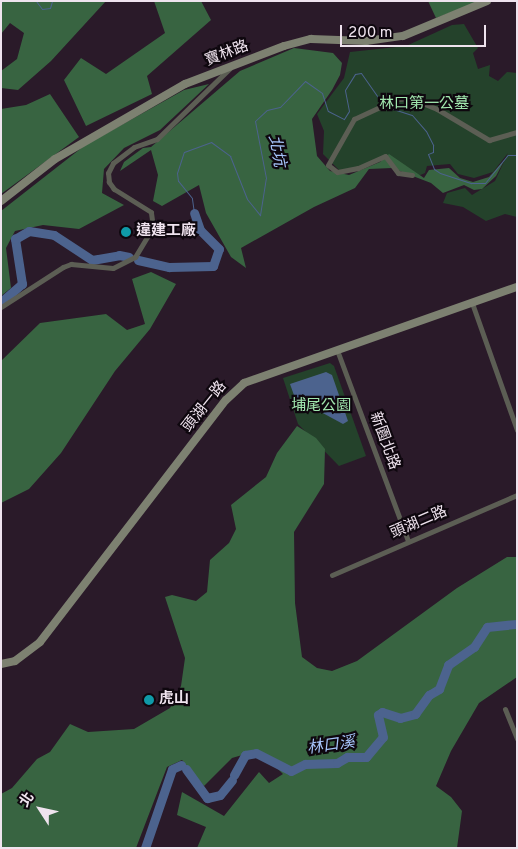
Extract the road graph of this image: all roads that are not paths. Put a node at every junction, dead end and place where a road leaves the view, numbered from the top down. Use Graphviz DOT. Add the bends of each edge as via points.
graph roads {
  1 [pos="487,1"];
  2 [pos="230,68"];
  3 [pos="517,132"];
  4 [pos="412,175"];
  5 [pos="1,201"];
  6 [pos="517,288"];
  7 [pos="472,303"];
  8 [pos="1,308"];
  9 [pos="337,350"];
  10 [pos="517,430"];
  11 [pos="517,495"];
  12 [pos="408,541"];
  13 [pos="332,575"];
  14 [pos="1,664"];
  15 [pos="506,709"];
  16 [pos="517,739"];
  1 -- 2 [label="street, 寶林路" via="403,36 366,42 311,39 284,46"];
  2 -- 5 [label="street, 寶林路" via="185,84 89,138 55,159"];
  2 -- 8 [label="street" via="156,139 134,147 113,163 109,182 114,189 151,212 153,227 135,257 113,268 71,264 63,267"];
  3 -- 4 [label="street" via="489,140 410,98 354,119 328,165 337,172 358,168 385,156 398,173"];
  6 -- 7 [label="street, 頭湖一路"];
  7 -- 9 [label="street, 頭湖一路"];
  7 -- 10 [label="street"];
  9 -- 12 [label="street, 新園北路"];
  9 -- 14 [label="street, 頭湖一路" via="256,378 234,391 46,636 29,652"];
  11 -- 12 [label="street, 頭湖二路"];
  12 -- 13 [label="street, 頭湖二路"];
  15 -- 16 [label="street"];
}
